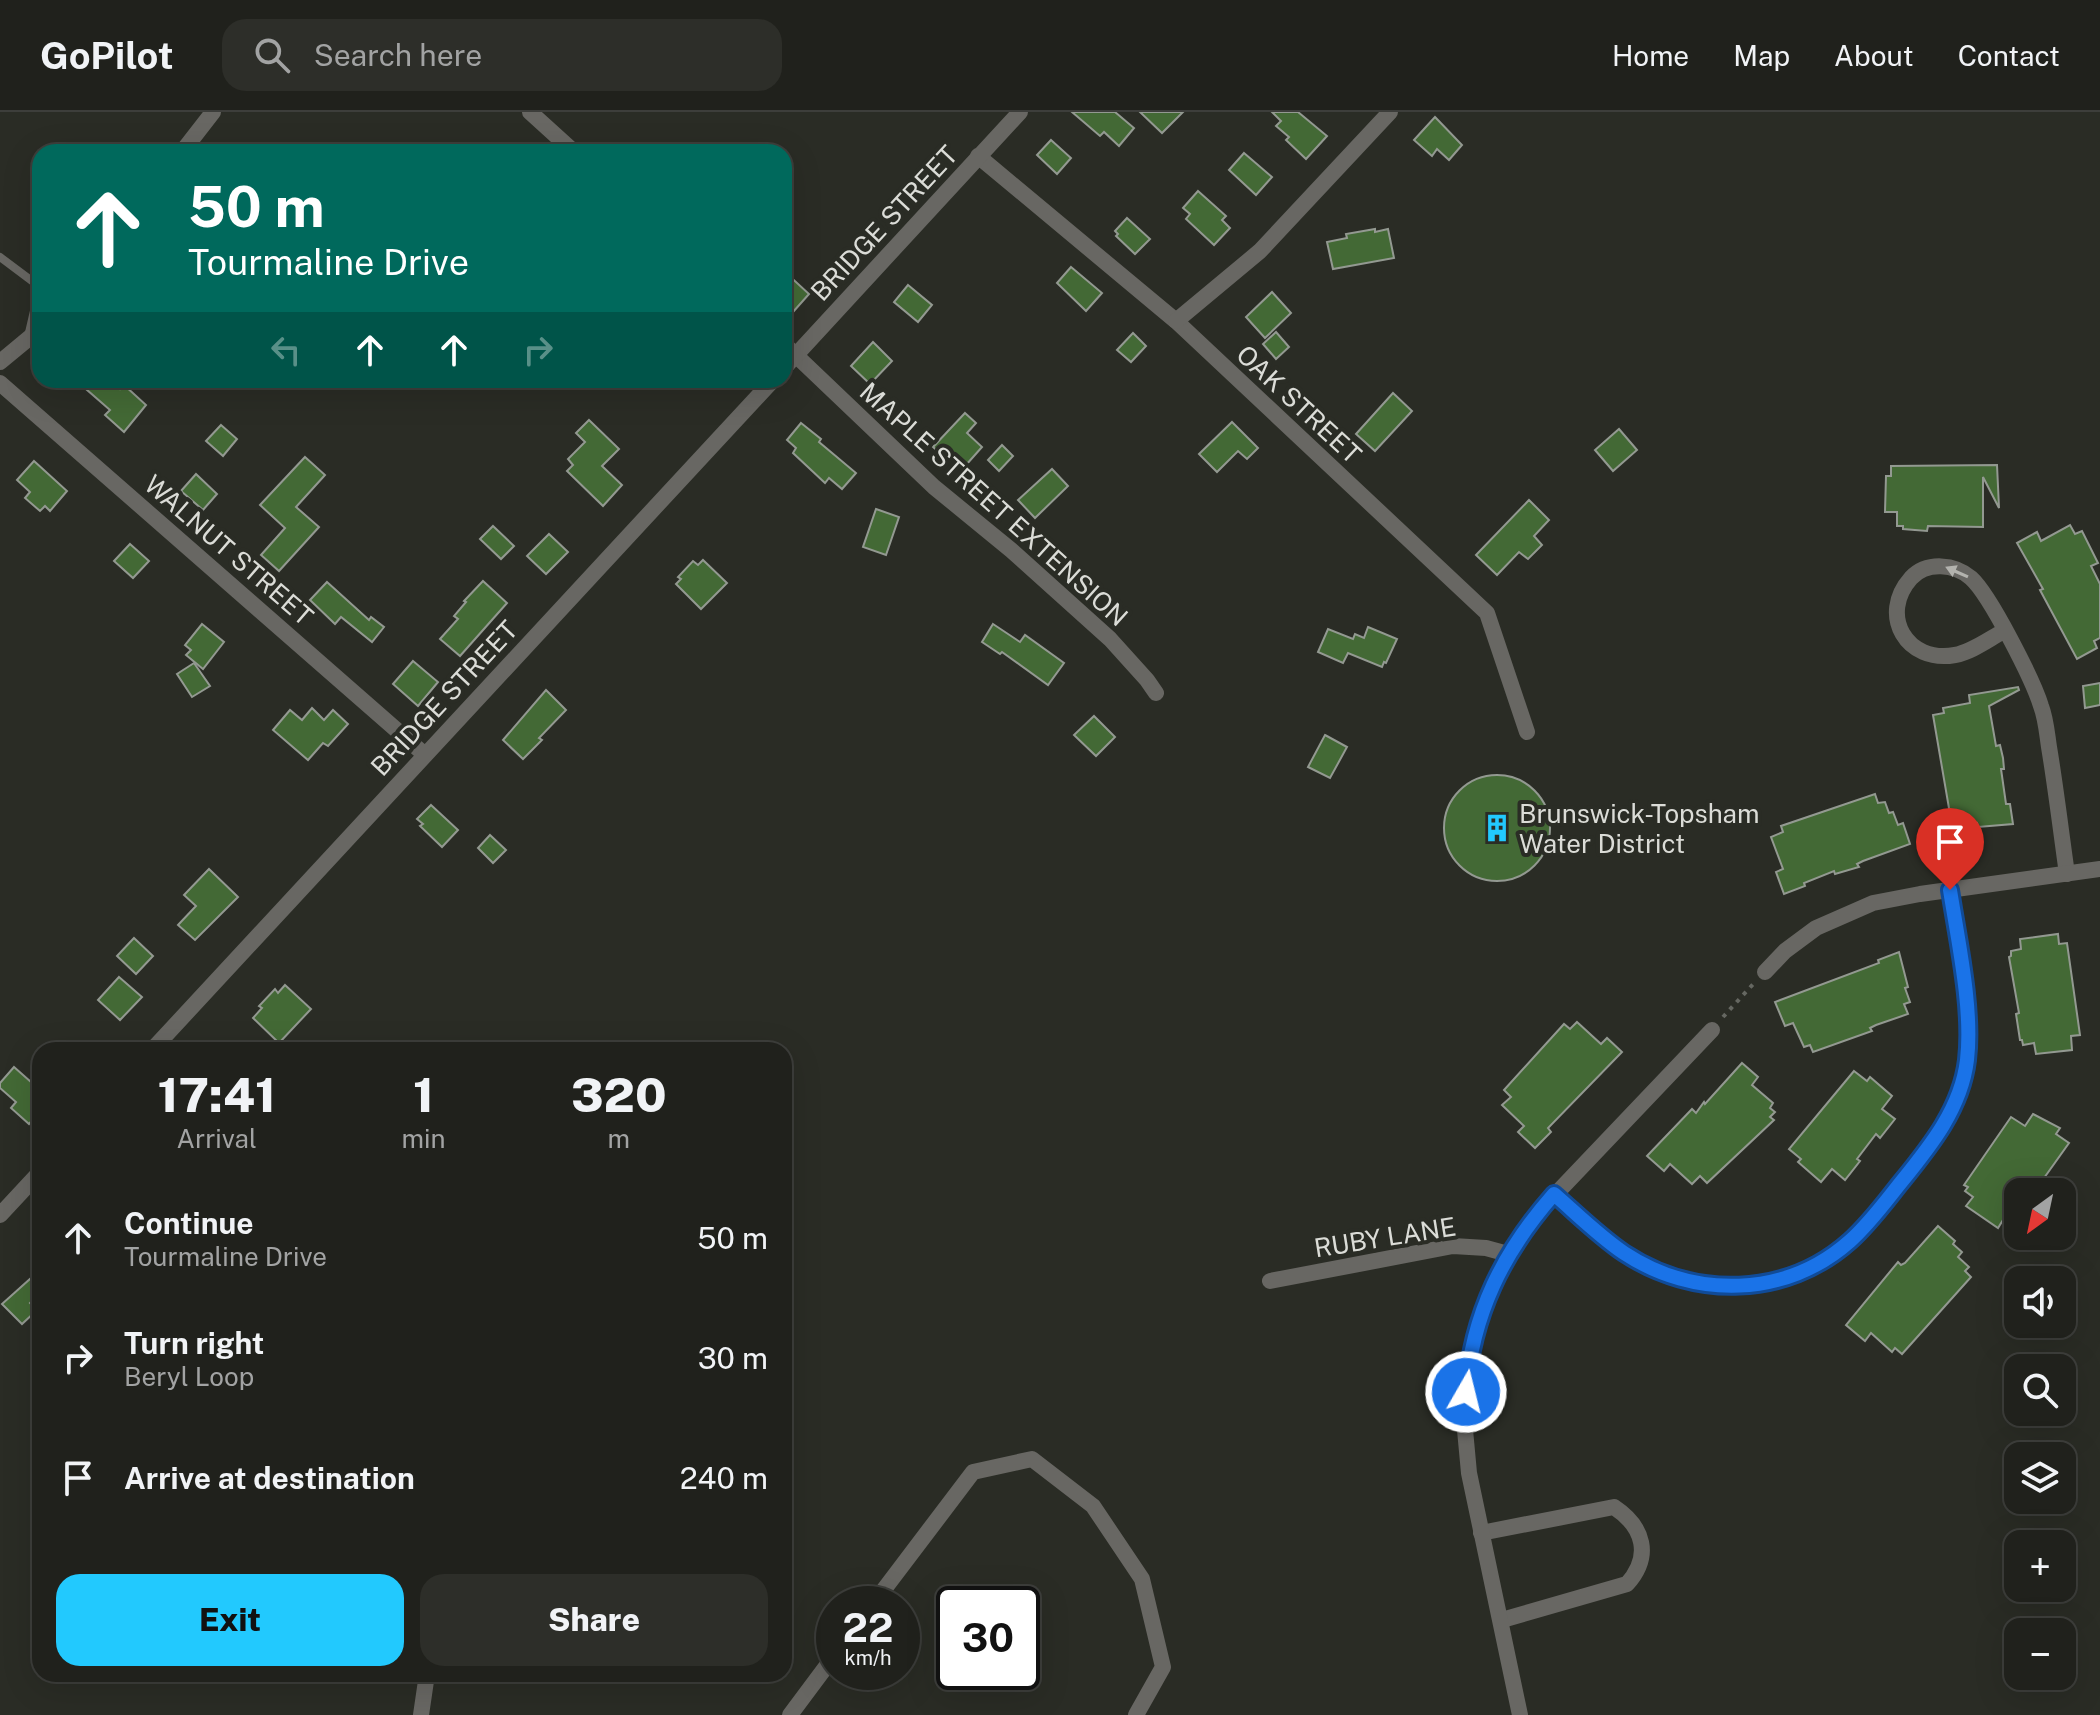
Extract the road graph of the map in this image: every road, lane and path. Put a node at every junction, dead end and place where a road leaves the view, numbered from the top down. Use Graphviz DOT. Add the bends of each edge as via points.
graph roads {
  1 [pos="213,112"];
  2 [pos="530,112"];
  3 [pos="1020,112"];
  4 [pos="1390,112"];
  5 [pos="188,144"];
  6 [pos="565,144"];
  7 [pos="978,156"];
  8 [pos="0,257"];
  9 [pos="32,281"];
  10 [pos="32,320"];
  11 [pos="1176,321"];
  12 [pos="32,337"];
  13 [pos="27,342"];
  14 [pos="792,347"];
  15 [pos="792,351"];
  16 [pos="0,362"];
  17 [pos="0,383"];
  18 [pos="766,388"];
  19 [pos="2004,631"];
  20 [pos="1156,693"];
  21 [pos="1527,732"];
  22 [pos="424,754"];
  23 [pos="2100,869"];
  24 [pos="2067,874"];
  25 [pos="1950,890"];
  26 [pos="1765,972"];
  27 [pos="1712,1030"];
  28 [pos="159,1042"];
  29 [pos="32,1181"];
  30 [pos="1554,1194"];
  31 [pos="0,1215"];
  32 [pos="1508,1254"];
  33 [pos="1270,1281"];
  34 [pos="1481,1533"];
  35 [pos="887,1586"];
  36 [pos="1502,1620"];
  37 [pos="816,1680"];
  38 [pos="426,1682"];
  39 [pos="421,1715"];
  40 [pos="790,1715"];
  41 [pos="1136,1715"];
  42 [pos="1520,1715"];
  1 -- 5 [label="street"];
  2 -- 6 [label="street"];
  3 -- 7 [label="street, BRIDGE STREET"];
  4 -- 11 [label="street" via="1260,251"];
  7 -- 11 [label="street, OAK STREET"];
  7 -- 14 [label="street, BRIDGE STREET"];
  8 -- 9 [label="lane"];
  10 -- 13 [label="lane"];
  11 -- 21 [label="street, OAK STREET" via="1487,613"];
  12 -- 13 [label="street"];
  13 -- 16 [label="street"];
  15 -- 20 [label="street, MAPLE STREET EXTENSION" via="934,487 1110,639"];
  17 -- 22 [label="street, WALNUT STREET"];
  18 -- 22 [label="street, BRIDGE STREET"];
  19 -- 19 [label="street, one-way" via="1983,592 1958,569 1930,567 1914,575 1896,602 1902,634 1925,653 1957,655"];
  19 -- 24 [label="street" via="2042,708"];
  22 -- 28 [label="street, BRIDGE STREET"];
  23 -- 24 [label="street"];
  24 -- 25 [label="street"];
  25 -- 26 [label="street" via="1873,903 1816,928"];
  25 -- 30 [label="street" via="1969,1033 1967,1062 1941,1130 1848,1243 1783,1279 1756,1286 1703,1285 1676,1279 1623,1252"];
  26 -- 27 [label="path"];
  27 -- 30 [label="street"];
  29 -- 31 [label="street"];
  30 -- 32 [label="street"];
  32 -- 33 [label="street, RUBY LANE" via="1453,1246"];
  32 -- 34 [label="street" via="1486,1300 1468,1366 1464,1419"];
  34 -- 36 [label="street"];
  34 -- 36 [label="street" via="1614,1507 1640,1534 1642,1556 1627,1584"];
  35 -- 41 [label="street" via="973,1472 1032,1459 1093,1506 1142,1579 1163,1667"];
  36 -- 42 [label="street"];
  37 -- 40 [label="street"];
  38 -- 39 [label="street"];
}
